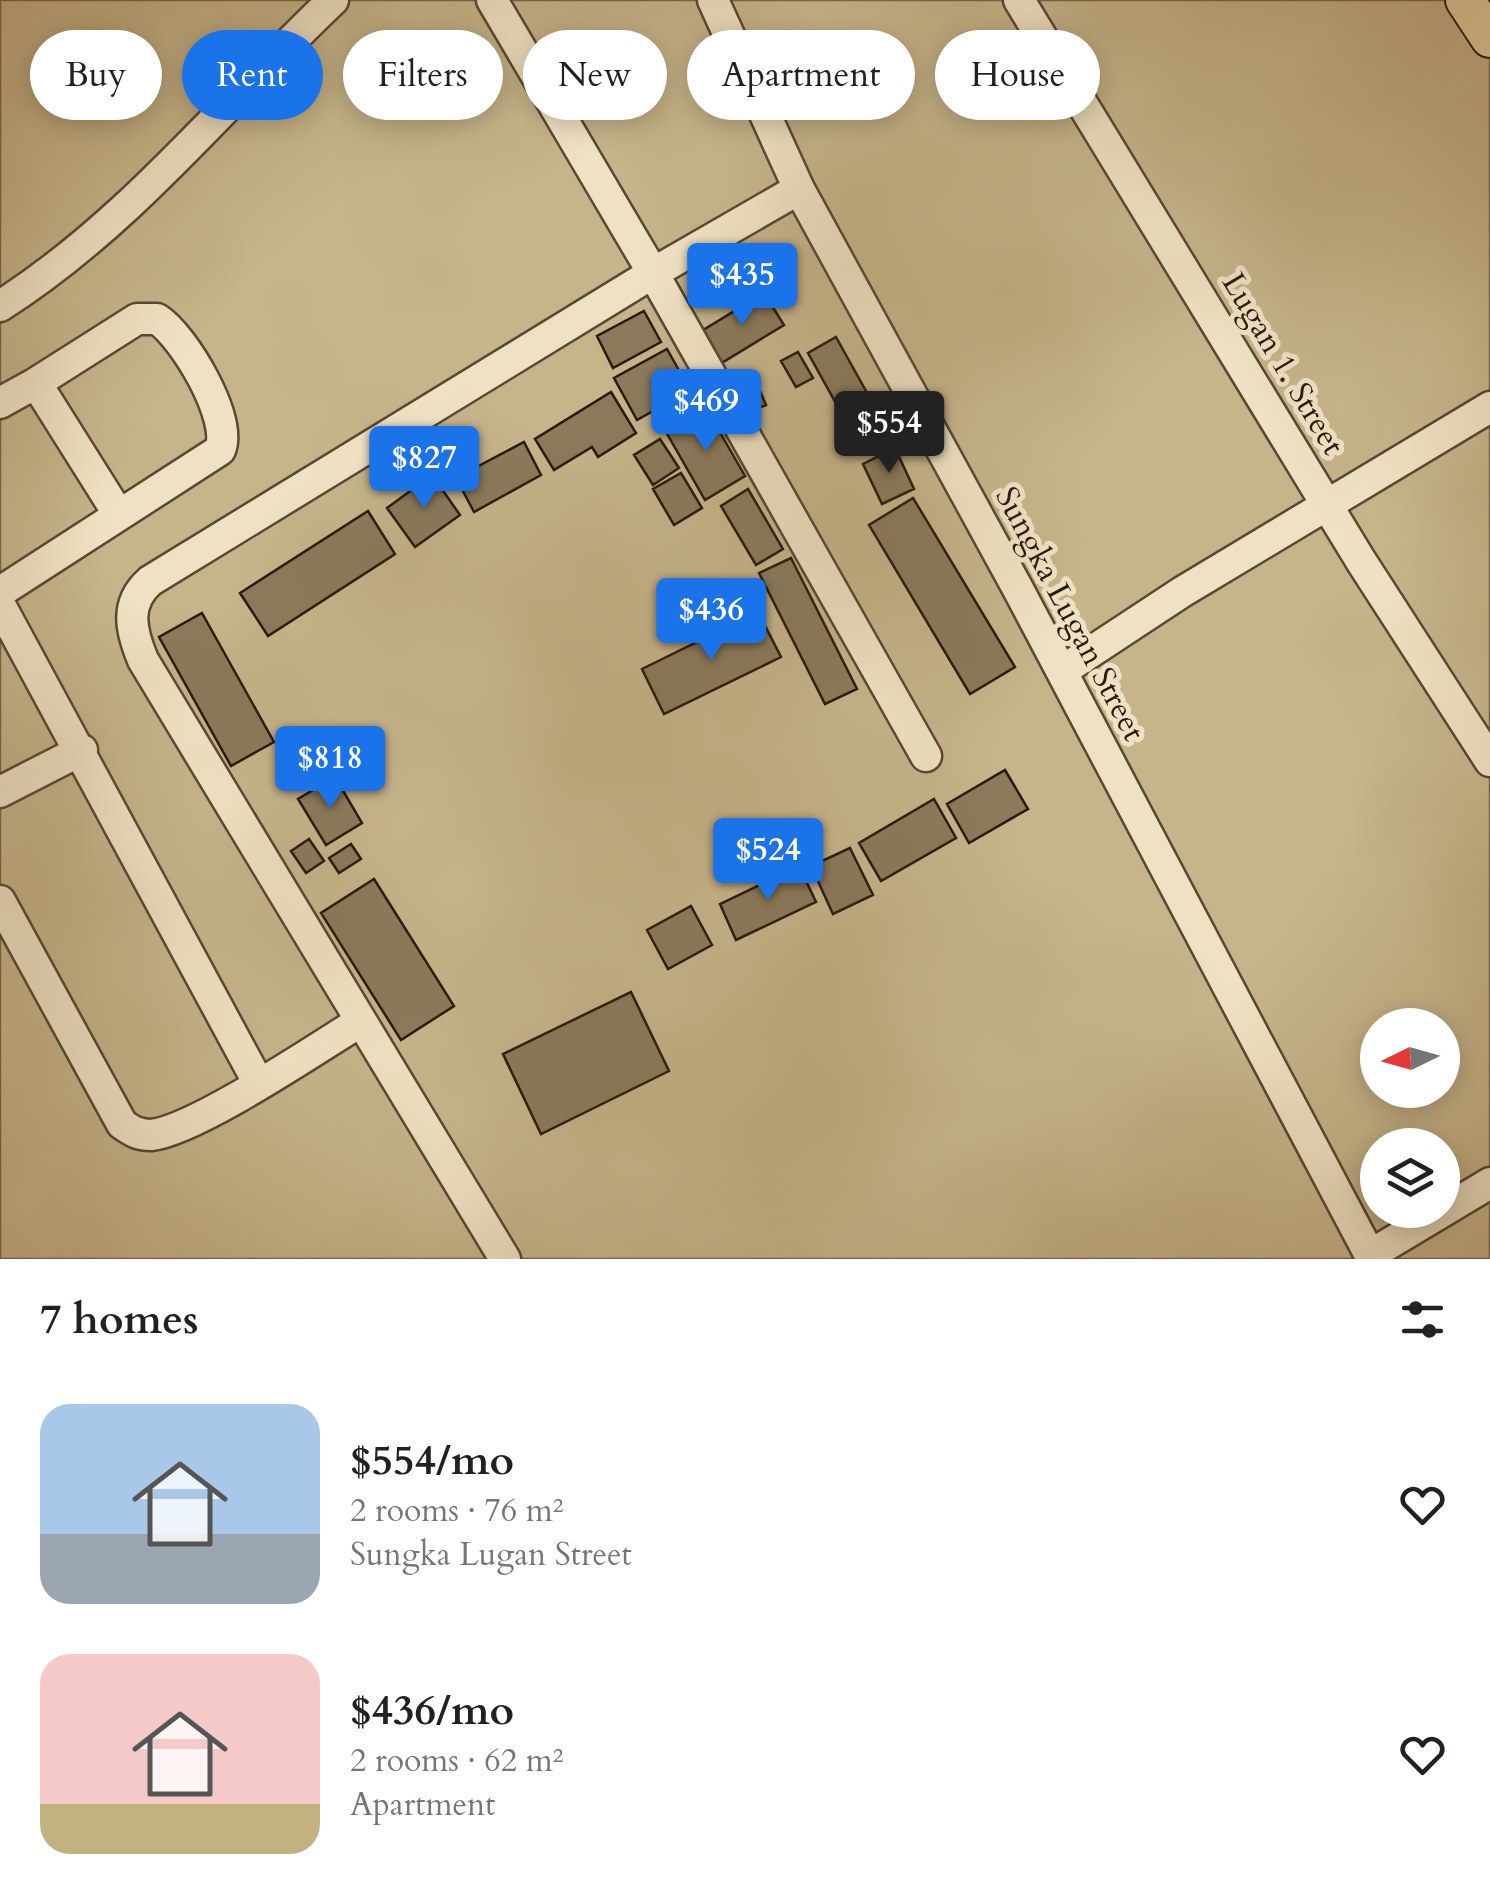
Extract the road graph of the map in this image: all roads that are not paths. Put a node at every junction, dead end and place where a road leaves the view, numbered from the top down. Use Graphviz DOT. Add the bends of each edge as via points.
graph roads {
  1 [pos="332,0"];
  2 [pos="492,0"];
  3 [pos="713,0"];
  4 [pos="1019,0"];
  5 [pos="1465,0"];
  6 [pos="1490,38"];
  7 [pos="799,188"];
  8 [pos="653,273"];
  9 [pos="0,306"];
  10 [pos="36,383"];
  11 [pos="0,403"];
  12 [pos="1490,407"];
  13 [pos="1329,507"];
  14 [pos="118,515"];
  15 [pos="0,592"];
  16 [pos="0,605"];
  17 [pos="1062,671"];
  18 [pos="82,750"];
  19 [pos="926,756"];
  20 [pos="1490,761"];
  21 [pos="0,792"];
  22 [pos="0,901"];
  23 [pos="358,1022"];
  24 [pos="260,1084"];
  25 [pos="1490,1183"];
  26 [pos="1371,1257"];
  27 [pos="505,1259"];
  1 -- 9 [label="street" via="188,151 114,219"];
  2 -- 8 [label="street"];
  3 -- 7 [label="street, Sungka Lugan Street"];
  4 -- 13 [label="street, Lugan 1. Street"];
  5 -- 6 [label="main road"];
  7 -- 8 [label="street"];
  7 -- 17 [label="street, Sungka Lugan Street"];
  8 -- 19 [label="street"];
  8 -- 23 [label="street" via="137,592 132,634 143,660"];
  10 -- 11 [label="street"];
  10 -- 14 [label="street"];
  10 -- 14 [label="street" via="138,319 158,318 174,333 221,414 224,439 220,450"];
  12 -- 13 [label="street"];
  13 -- 17 [label="street"];
  13 -- 20 [label="street, Lugan 1. Street"];
  14 -- 15 [label="street"];
  16 -- 18 [label="street"];
  17 -- 26 [label="street, Sungka Lugan Street"];
  18 -- 21 [label="street"];
  18 -- 24 [label="street"];
  22 -- 24 [label="street" via="122,1124 135,1134 164,1132"];
  23 -- 24 [label="street"];
  23 -- 27 [label="street"];
  25 -- 26 [label="street"];
}
